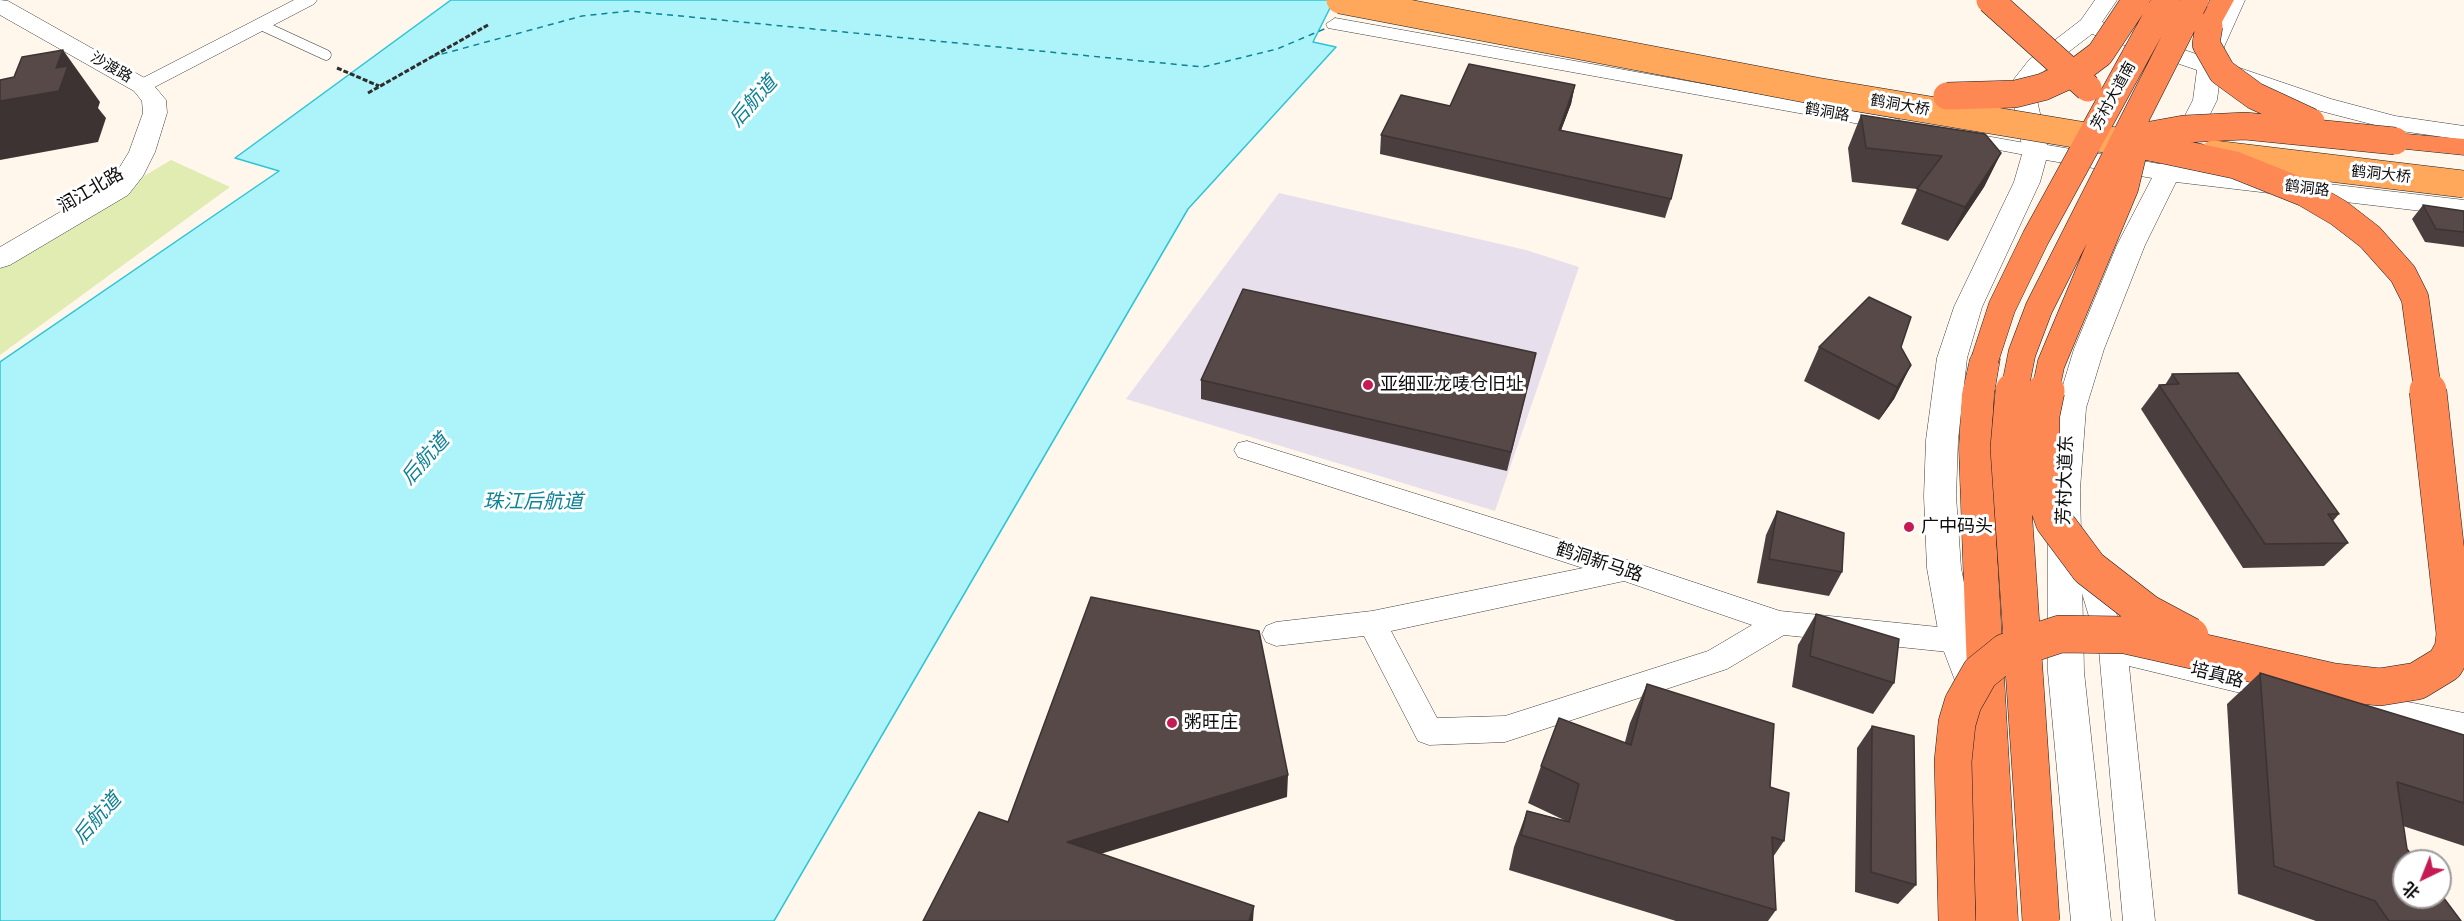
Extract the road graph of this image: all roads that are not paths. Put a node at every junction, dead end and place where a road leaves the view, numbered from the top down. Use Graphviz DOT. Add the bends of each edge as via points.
graph roads {
  1 [pos="308,0"];
  2 [pos="1430,0"];
  3 [pos="1990,0"];
  4 [pos="2106,0"];
  5 [pos="2136,0"];
  6 [pos="2166,0"];
  7 [pos="2195,0"];
  8 [pos="2222,0"];
  9 [pos="2234,0"];
  10 [pos="0,6"];
  11 [pos="1338,12"];
  12 [pos="261,25"];
  13 [pos="2089,25"];
  14 [pos="326,55"];
  15 [pos="2210,68"];
  16 [pos="142,86"];
  17 [pos="1947,96"];
  18 [pos="2142,104"];
  19 [pos="1908,127"];
  20 [pos="2464,133"];
  21 [pos="1943,134"];
  22 [pos="2395,141"];
  23 [pos="2145,146"];
  24 [pos="2464,147"];
  25 [pos="2036,151"];
  26 [pos="2112,163"];
  27 [pos="2464,164"];
  28 [pos="133,167"];
  29 [pos="2169,173"];
  30 [pos="2464,184"];
  31 [pos="2061,191"];
  32 [pos="2464,208"];
  33 [pos="0,243"];
  34 [pos="0,259"];
  35 [pos="1247,450"];
  36 [pos="2064,489"];
  37 [pos="1624,570"];
  38 [pos="1372,622"];
  39 [pos="1780,623"];
  40 [pos="1276,634"];
  41 [pos="1958,641"];
  42 [pos="2113,650"];
  43 [pos="2311,676"];
  44 [pos="1987,719"];
  45 [pos="2464,726"];
  46 [pos="1957,921"];
  47 [pos="1997,921"];
  48 [pos="2041,921"];
  49 [pos="2091,921"];
  50 [pos="2139,921"];
  1 -- 12 [label="street"];
  2 -- 17 [label="main road, 鹤洞大桥"];
  3 -- 26 [label="highway, bridge" via="2102,101 2118,128 2118,146"];
  4 -- 13 [label="street"];
  5 -- 17 [label="highway, bridge" via="2100,54 2076,72 2015,94"];
  6 -- 31 [label="highway, 芳村大道南, bridge"];
  7 -- 18 [label="highway, 芳村大道南, bridge"];
  8 -- 22 [label="highway, bridge" via="2209,26 2206,44 2214,63 2231,80 2300,118 2350,134"];
  9 -- 15 [label="street" via="2212,47"];
  10 -- 16 [label="street, 沙渡路"];
  11 -- 19 [label="street, 鹤洞路"];
  11 -- 23 [label="main road, 鹤洞大桥, bridge"];
  12 -- 14 [label="lane"];
  12 -- 16 [label="street"];
  13 -- 15 [label="street"];
  13 -- 25 [label="street" via="2037,65 2026,79 2025,100"];
  15 -- 20 [label="street" via="2369,117"];
  15 -- 29 [label="street, 芳村大道东" via="2205,100"];
  16 -- 28 [label="street, 沙渡路" via="154,100 155,113 148,139"];
  17 -- 27 [label="main road, 鹤洞大桥, bridge" via="2135,127"];
  18 -- 26 [label="highway, bridge"];
  18 -- 43 [label="highway, bridge" via="2125,186 2050,364 2041,415 2043,490 2065,539 2089,568 2122,596 2190,636"];
  21 -- 25 [label="street, 鹤洞路"];
  22 -- 24 [label="highway"];
  22 -- 31 [label="highway, bridge" via="2245,126 2165,132 2106,149 2077,171"];
  23 -- 30 [label="main road, 鹤洞大桥, bridge"];
  23 -- 43 [label="highway, bridge" via="2244,168 2324,203 2382,249 2403,274 2415,298 2452,604 2453,650 2445,664 2433,673 2400,685 2358,685"];
  25 -- 29 [label="street, 鹤洞路"];
  25 -- 41 [label="street" via="2027,182 1962,322 1947,390 1940,496 1944,568"];
  26 -- 48 [label="highway, bridge" via="2030,330 2017,374 2010,421"];
  28 -- 33 [label="street, 润江北路"];
  28 -- 34 [label="street, 润江北路" via="125,183 106,197"];
  29 -- 32 [label="street, 鹤洞路"];
  29 -- 36 [label="street, 芳村大道东" via="2131,245 2089,349 2071,408"];
  31 -- 44 [label="highway, bridge" via="2002,307 1978,394 1975,448"];
  35 -- 37 [label="street, 鹤洞新马路"];
  36 -- 42 [label="street"];
  36 -- 49 [label="street, 芳村大道东" via="2066,672"];
  37 -- 38 [label="street"];
  37 -- 39 [label="street, 鹤洞新马路"];
  38 -- 39 [label="street" via="1429,732 1505,729 1717,660"];
  38 -- 40 [label="street"];
  39 -- 41 [label="street, 鹤洞新马路"];
  41 -- 44 [label="street"];
  42 -- 45 [label="street, 培真路" via="2246,683"];
  42 -- 50 [label="street"];
  43 -- 46 [label="highway, bridge" via="2152,640 2101,633 2060,634 2006,652 1970,688 1956,733 1953,761"];
  44 -- 47 [label="highway"];
}
